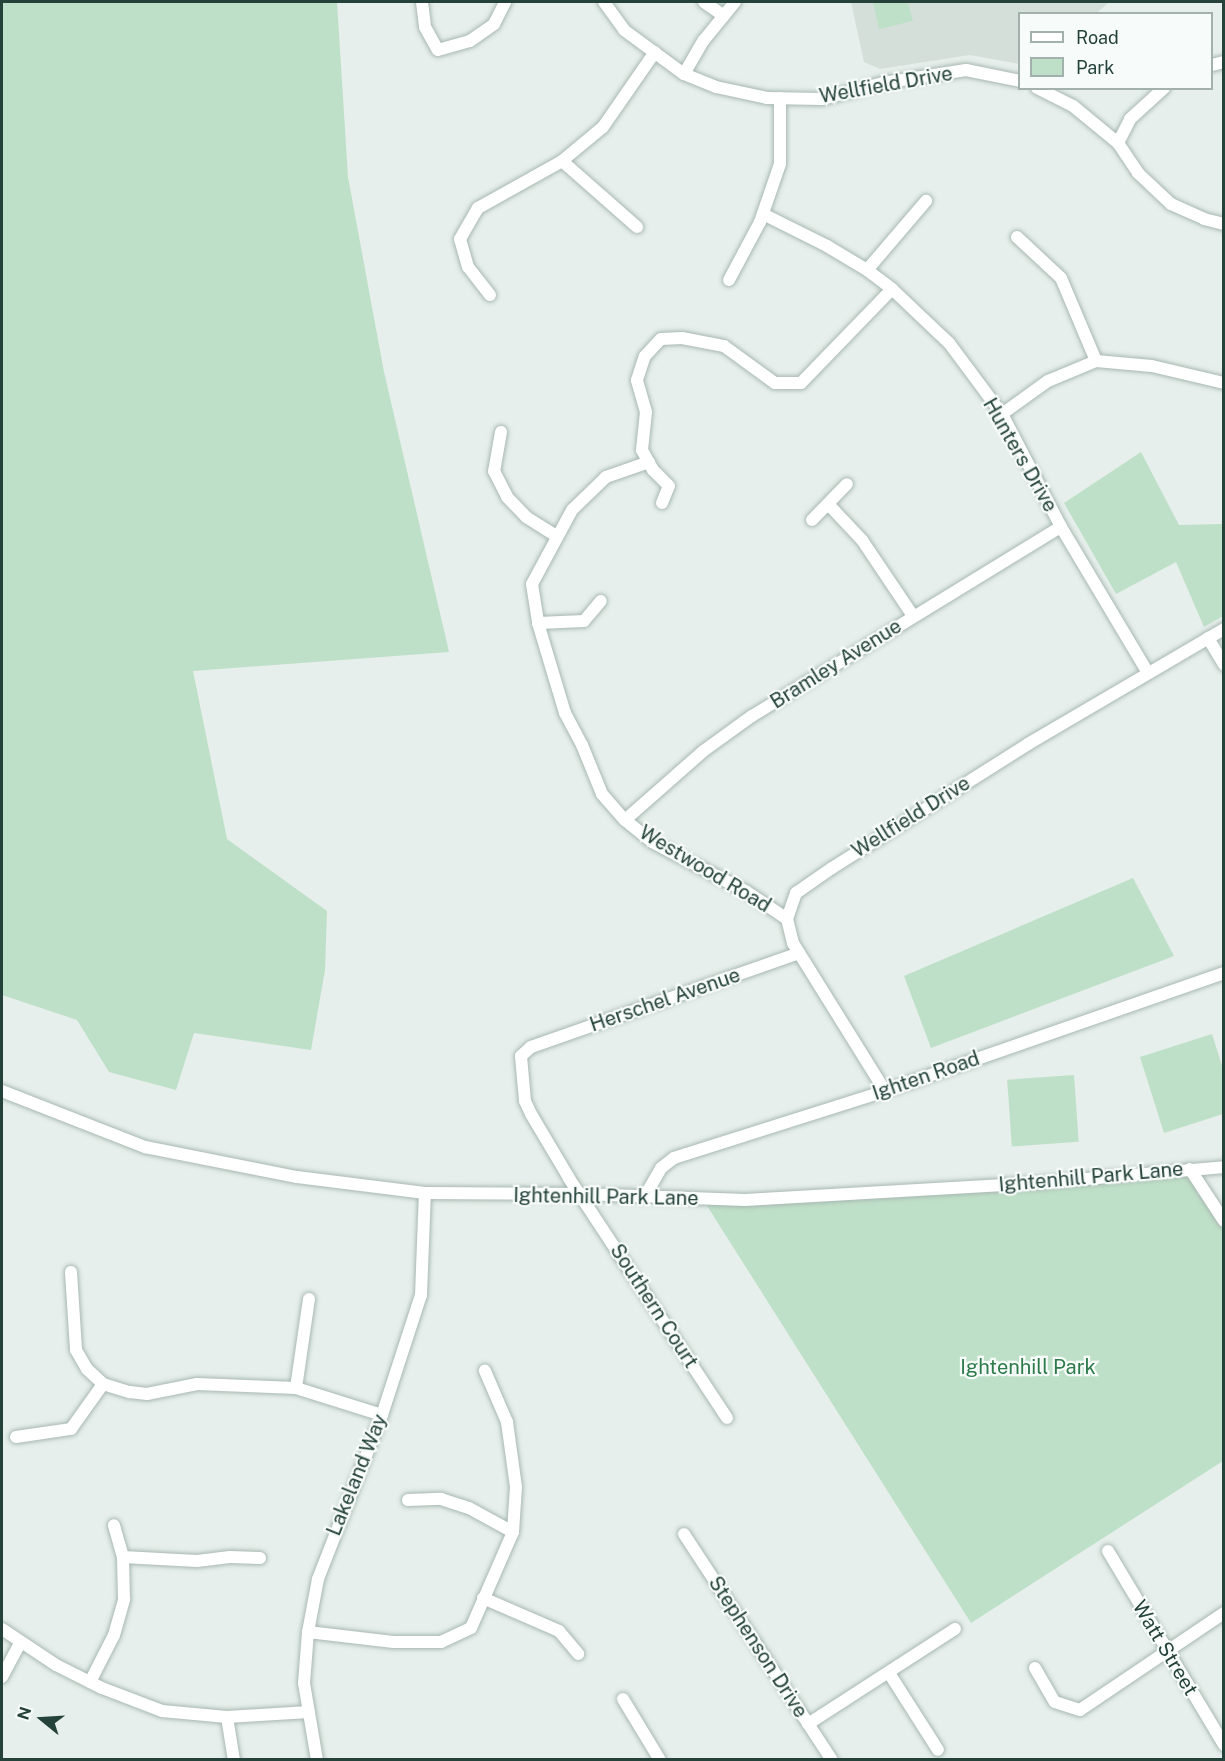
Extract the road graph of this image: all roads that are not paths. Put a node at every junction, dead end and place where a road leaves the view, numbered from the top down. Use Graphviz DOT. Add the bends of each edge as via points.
graph roads {
  1 [pos="422,2"];
  2 [pos="505,2"];
  3 [pos="604,2"];
  4 [pos="704,2"];
  5 [pos="735,2"];
  6 [pos="724,16"];
  7 [pos="655,52"];
  8 [pos="684,74"];
  9 [pos="1018,81"];
  10 [pos="1041,90"];
  11 [pos="1162,90"];
  12 [pos="780,98"];
  13 [pos="1119,143"];
  14 [pos="562,161"];
  15 [pos="926,201"];
  16 [pos="763,214"];
  17 [pos="1224,224"];
  18 [pos="637,227"];
  19 [pos="1017,237"];
  20 [pos="867,270"];
  21 [pos="729,280"];
  22 [pos="892,289"];
  23 [pos="490,295"];
  24 [pos="1096,361"];
  25 [pos="1224,383"];
  26 [pos="1002,414"];
  27 [pos="501,432"];
  28 [pos="649,462"];
  29 [pos="847,484"];
  30 [pos="662,503"];
  31 [pos="828,504"];
  32 [pos="812,520"];
  33 [pos="1061,527"];
  34 [pos="556,536"];
  35 [pos="601,601"];
  36 [pos="913,616"];
  37 [pos="538,623"];
  38 [pos="1224,629"];
  39 [pos="1208,638"];
  40 [pos="1224,665"];
  41 [pos="1148,673"];
  42 [pos="625,820"];
  43 [pos="787,919"];
  44 [pos="799,953"];
  45 [pos="1224,973"];
  46 [pos="531,1047"];
  47 [pos="2,1091"];
  48 [pos="885,1091"];
  49 [pos="1224,1167"];
  50 [pos="1190,1169"];
  51 [pos="425,1193"];
  52 [pos="581,1194"];
  53 [pos="645,1196"];
  54 [pos="1224,1221"];
  55 [pos="71,1272"];
  56 [pos="309,1299"];
  57 [pos="485,1371"];
  58 [pos="103,1384"];
  59 [pos="296,1388"];
  60 [pos="382,1415"];
  61 [pos="727,1418"];
  62 [pos="16,1437"];
  63 [pos="408,1500"];
  64 [pos="114,1525"];
  65 [pos="513,1532"];
  66 [pos="684,1534"];
  67 [pos="1108,1551"];
  68 [pos="123,1557"];
  69 [pos="260,1558"];
  70 [pos="483,1598"];
  71 [pos="1224,1613"];
  72 [pos="2,1629"];
  73 [pos="955,1629"];
  74 [pos="308,1632"];
  75 [pos="21,1642"];
  76 [pos="1167,1650"];
  77 [pos="578,1654"];
  78 [pos="1035,1668"];
  79 [pos="889,1673"];
  80 [pos="2,1677"];
  81 [pos="90,1682"];
  82 [pos="623,1699"];
  83 [pos="309,1712"];
  84 [pos="226,1717"];
  85 [pos="808,1724"];
  86 [pos="1224,1745"];
  87 [pos="938,1749"];
  88 [pos="234,1760"];
  89 [pos="317,1760"];
  90 [pos="660,1760"];
  91 [pos="832,1760"];
  1 -- 2 [label="street" via="425,27 438,50 470,41 494,24"];
  3 -- 7 [label="street, Wellfield Drive" via="624,30"];
  4 -- 6 [label="street"];
  5 -- 6 [label="street"];
  6 -- 8 [label="street"];
  7 -- 8 [label="street, Wellfield Drive"];
  7 -- 14 [label="street" via="603,127"];
  8 -- 12 [label="street, Wellfield Drive" via="716,87"];
  9 -- 12 [label="street, Wellfield Drive" via="966,70 884,83 822,99"];
  10 -- 13 [label="street" via="1073,106"];
  11 -- 13 [label="street" via="1130,120"];
  12 -- 16 [label="street" via="780,164"];
  13 -- 17 [label="street" via="1138,173 1171,204"];
  14 -- 18 [label="street"];
  14 -- 23 [label="street" via="478,208 460,239 468,267"];
  15 -- 20 [label="street"];
  16 -- 20 [label="street, Hunters Drive"];
  16 -- 21 [label="street"];
  19 -- 24 [label="street" via="1061,278"];
  20 -- 22 [label="street, Hunters Drive"];
  22 -- 26 [label="street, Hunters Drive" via="949,343"];
  22 -- 28 [label="street" via="801,383 775,383 724,346 682,338 661,339 645,356 637,380 646,412 642,450"];
  24 -- 25 [label="street" via="1152,366"];
  24 -- 26 [label="street" via="1048,381"];
  26 -- 33 [label="street, Hunters Drive"];
  27 -- 34 [label="street" via="494,471 507,497 526,517"];
  28 -- 30 [label="street" via="669,486"];
  28 -- 34 [label="street, Westwood Road" via="606,477 572,510"];
  29 -- 31 [label="street"];
  31 -- 32 [label="street"];
  31 -- 36 [label="street" via="862,540"];
  33 -- 36 [label="street, Bramley Avenue"];
  33 -- 41 [label="street, Hunters Drive"];
  34 -- 37 [label="street, Westwood Road" via="532,584"];
  35 -- 37 [label="street" via="584,621"];
  36 -- 42 [label="street, Bramley Avenue" via="752,716 702,752"];
  37 -- 42 [label="street, Westwood Road" via="565,713 602,794"];
  38 -- 39 [label="street, Wellfield Drive"];
  39 -- 40 [label="street"];
  39 -- 41 [label="street, Wellfield Drive"];
  41 -- 43 [label="street, Wellfield Drive" via="832,868 796,893"];
  42 -- 43 [label="street, Westwood Road" via="652,842 747,892"];
  43 -- 44 [label="street"];
  44 -- 46 [label="street, Herschel Avenue"];
  44 -- 48 [label="street"];
  45 -- 48 [label="street, Ighten Road"];
  46 -- 52 [label="street, Southern Court" via="520,1060 527,1106"];
  47 -- 51 [label="street, Ightenhill Park Lane" via="145,1147 297,1177"];
  48 -- 53 [label="street, Ighten Road" via="674,1158 661,1168"];
  49 -- 50 [label="street, Ightenhill Park Lane"];
  50 -- 53 [label="street, Ightenhill Park Lane" via="1039,1183 745,1200"];
  50 -- 54 [label="street"];
  51 -- 52 [label="street, Ightenhill Park Lane"];
  51 -- 60 [label="street, Lakeland Way" via="421,1295"];
  52 -- 53 [label="street, Ightenhill Park Lane"];
  52 -- 61 [label="street, Southern Court"];
  55 -- 58 [label="street" via="76,1350 87,1369"];
  56 -- 59 [label="street"];
  57 -- 65 [label="street" via="507,1422 516,1487"];
  58 -- 59 [label="street" via="147,1394 197,1384"];
  58 -- 62 [label="street" via="71,1429"];
  59 -- 60 [label="street"];
  60 -- 74 [label="street, Lakeland Way" via="320,1570"];
  63 -- 65 [label="street" via="441,1499 469,1508"];
  64 -- 68 [label="street"];
  65 -- 70 [label="street"];
  66 -- 85 [label="street, Stephenson Drive"];
  67 -- 76 [label="street, Watt Street"];
  68 -- 69 [label="street" via="197,1561"];
  68 -- 81 [label="street" via="124,1599 114,1635"];
  70 -- 74 [label="street" via="471,1628 441,1642 393,1642"];
  70 -- 77 [label="street" via="559,1631"];
  71 -- 76 [label="street"];
  72 -- 75 [label="street"];
  73 -- 79 [label="street"];
  74 -- 83 [label="street, Lakeland Way" via="304,1683"];
  75 -- 80 [label="street"];
  75 -- 81 [label="street"];
  76 -- 78 [label="street" via="1080,1710 1055,1702"];
  76 -- 86 [label="street, Watt Street"];
  79 -- 85 [label="street"];
  79 -- 87 [label="street"];
  81 -- 84 [label="street" via="162,1711"];
  82 -- 90 [label="street"];
  83 -- 84 [label="street"];
  83 -- 89 [label="street, Lakeland Way"];
  84 -- 88 [label="street"];
  85 -- 91 [label="street, Stephenson Drive"];
}
